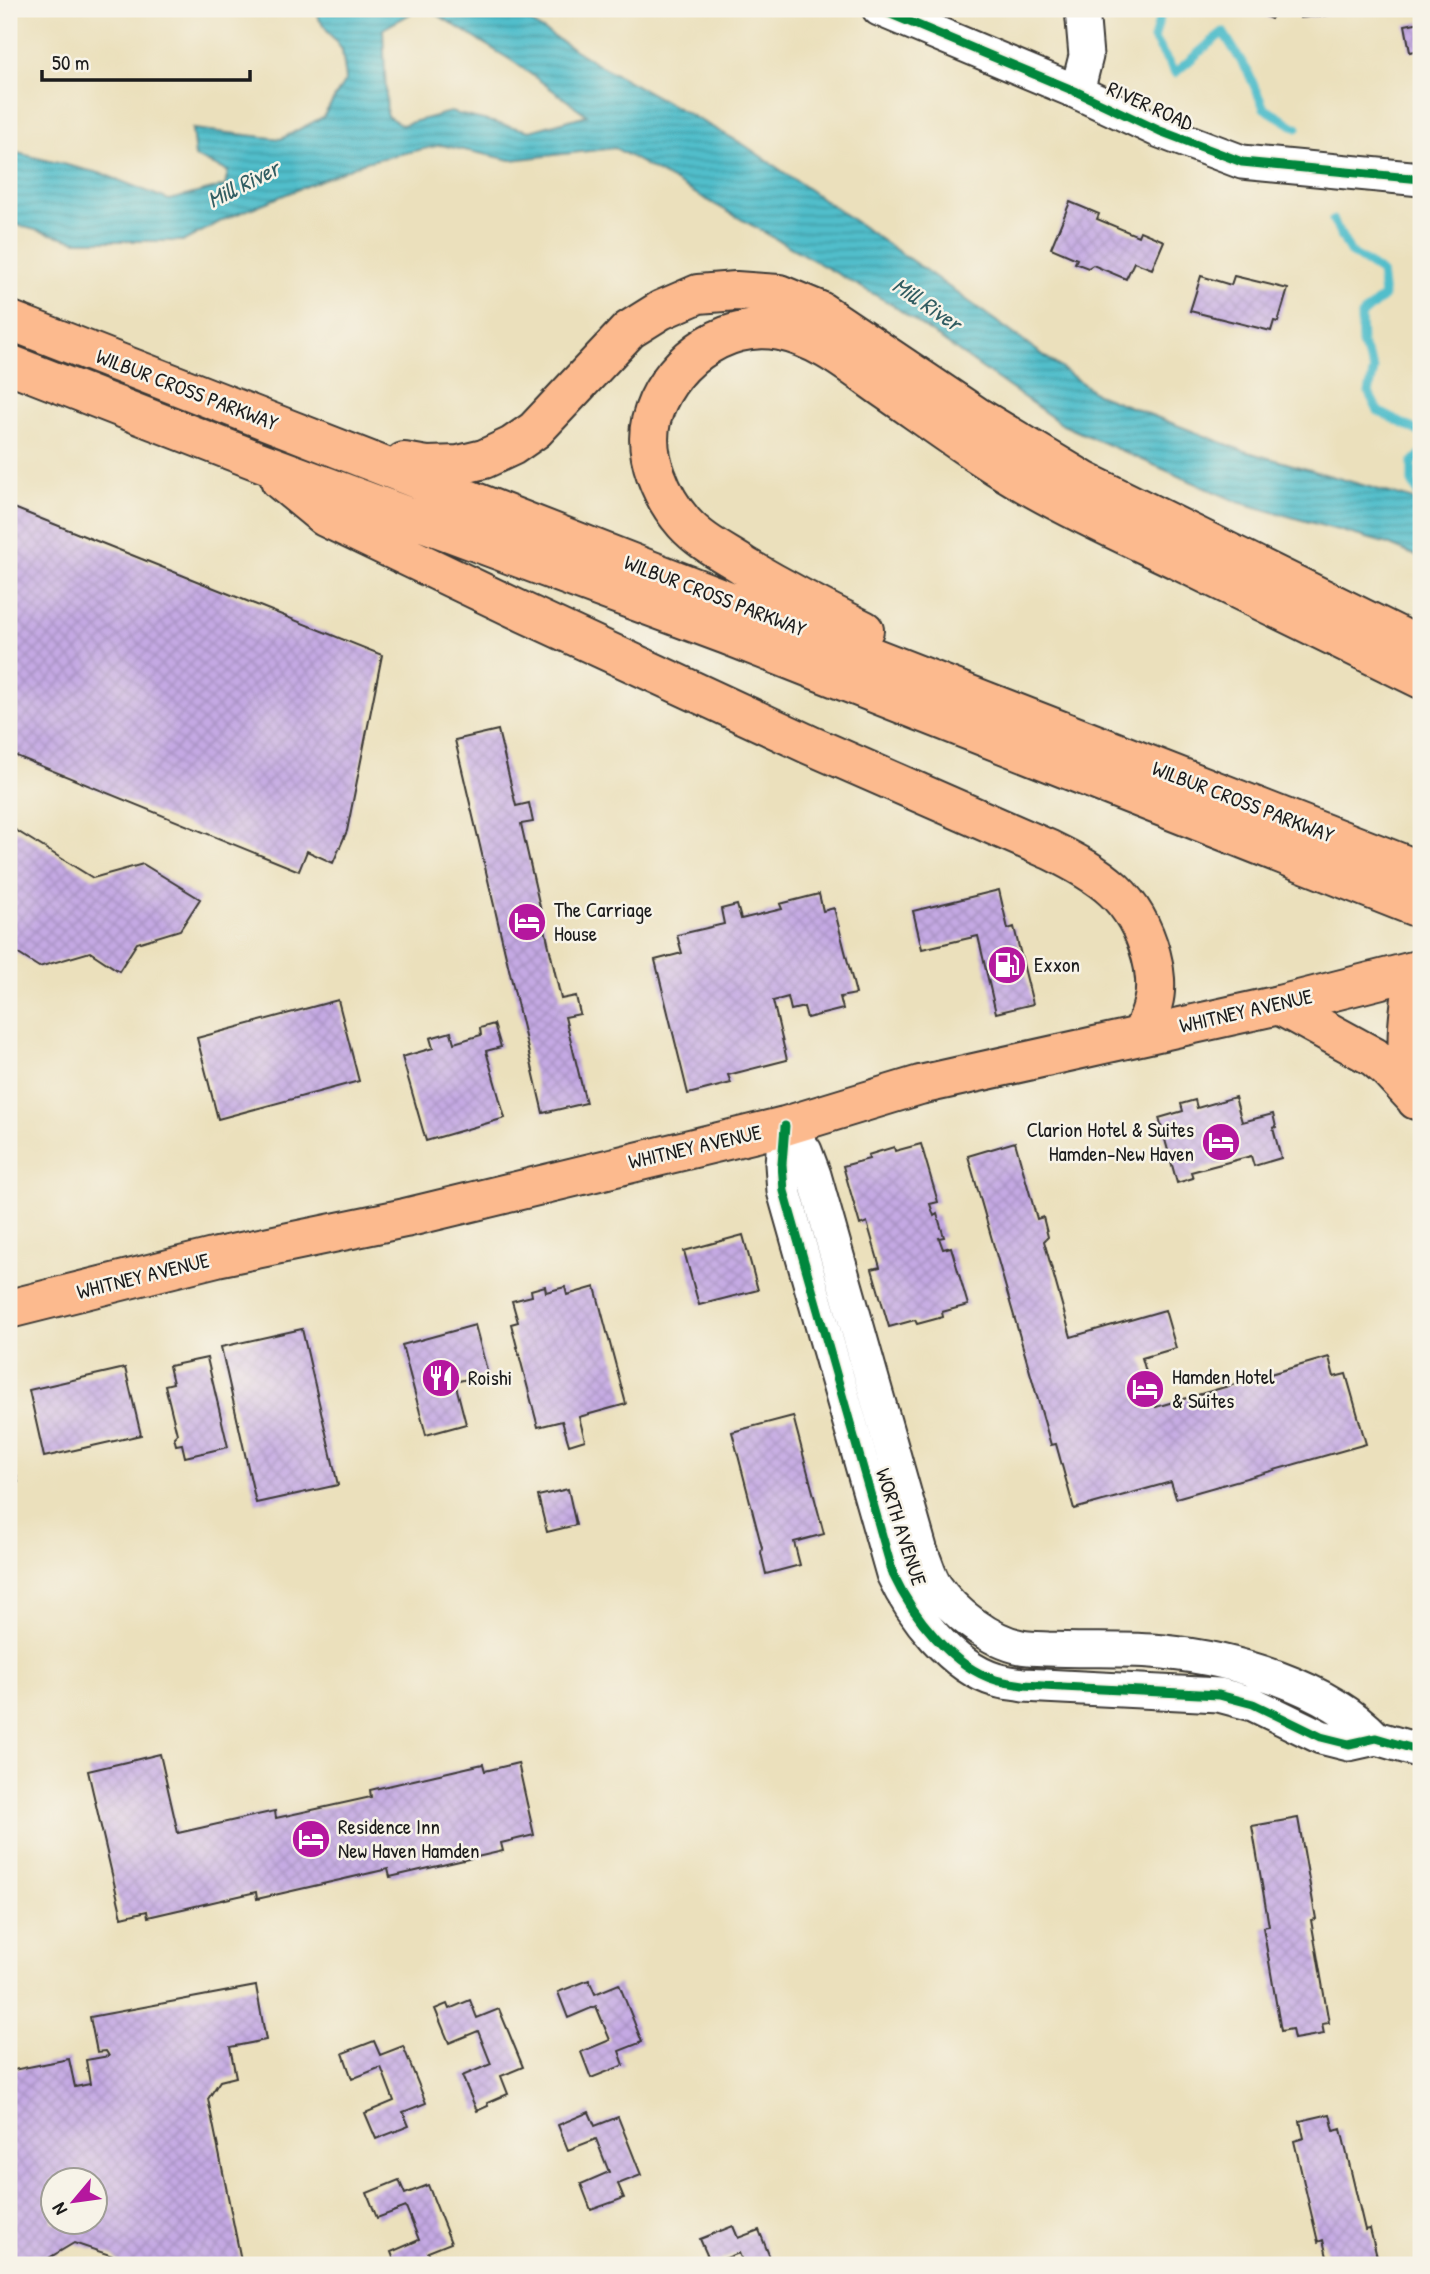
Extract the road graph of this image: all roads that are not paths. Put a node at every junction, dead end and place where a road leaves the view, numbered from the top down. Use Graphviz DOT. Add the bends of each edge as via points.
graph roads {
  1 [pos="879,9"];
  2 [pos="1082,9"];
  3 [pos="1077,92"];
  4 [pos="1421,179"];
  5 [pos="9,320"];
  6 [pos="9,364"];
  7 [pos="350,453"];
  8 [pos="253,459"];
  9 [pos="1421,647"];
  10 [pos="1421,679"];
  11 [pos="946,685"];
  12 [pos="1421,871"];
  13 [pos="1421,909"];
  14 [pos="1418,970"];
  15 [pos="1279,1004"];
  16 [pos="1142,1034"];
  17 [pos="1418,1104"];
  18 [pos="785,1126"];
  19 [pos="844,1280"];
  20 [pos="812,1289"];
  21 [pos="9,1309"];
  22 [pos="915,1529"];
  23 [pos="883,1537"];
  24 [pos="984,1630"];
  25 [pos="967,1667"];
  26 [pos="1376,1738"];
  27 [pos="1421,1751"];
  1 -- 3 [label="street, RIVER ROAD"];
  2 -- 3 [label="street" via="1086,57"];
  3 -- 4 [label="street, RIVER ROAD" via="1242,162"];
  5 -- 7 [label="main road, WILBUR CROSS PARKWAY"];
  6 -- 8 [label="main road, WILBUR CROSS PARKWAY"];
  7 -- 9 [label="main road" via="427,466 484,459 535,430 629,330 661,310 698,294 779,294 820,310 976,416 1084,481"];
  7 -- 11 [label="main road, WILBUR CROSS PARKWAY"];
  8 -- 13 [label="main road, WILBUR CROSS PARKWAY" via="727,635"];
  8 -- 16 [label="main road" via="326,517 773,728 1086,868 1125,899 1147,938 1154,1003"];
  10 -- 11 [label="main road" via="1033,488 826,348 776,330 731,335 706,346 683,364 664,391 651,422 649,448 657,477 684,523 709,545 756,573 894,645"];
  11 -- 12 [label="main road, WILBUR CROSS PARKWAY"];
  14 -- 15 [label="main road, WHITNEY AVENUE"];
  14 -- 17 [label="main road" via="1406,1041"];
  15 -- 16 [label="main road, WHITNEY AVENUE"];
  15 -- 17 [label="main road" via="1374,1057"];
  16 -- 18 [label="main road, WHITNEY AVENUE" via="920,1085"];
  18 -- 19 [label="street, WORTH AVENUE" via="808,1158"];
  18 -- 20 [label="street, WORTH AVENUE" via="784,1191"];
  18 -- 21 [label="main road, WHITNEY AVENUE"];
  19 -- 20 [label="street"];
  19 -- 22 [label="street, WORTH AVENUE"];
  20 -- 23 [label="street, WORTH AVENUE"];
  22 -- 23 [label="street, WORTH AVENUE"];
  22 -- 24 [label="street, WORTH AVENUE" via="934,1585 952,1607"];
  23 -- 25 [label="street, WORTH AVENUE" via="904,1597 936,1638"];
  24 -- 25 [label="street"];
  24 -- 26 [label="street, WORTH AVENUE" via="1019,1647 1163,1652 1235,1663 1342,1709"];
  25 -- 26 [label="street, WORTH AVENUE" via="995,1680 1023,1685 1219,1695 1253,1704 1321,1738 1349,1744"];
  26 -- 27 [label="street, WORTH AVENUE"];
}
